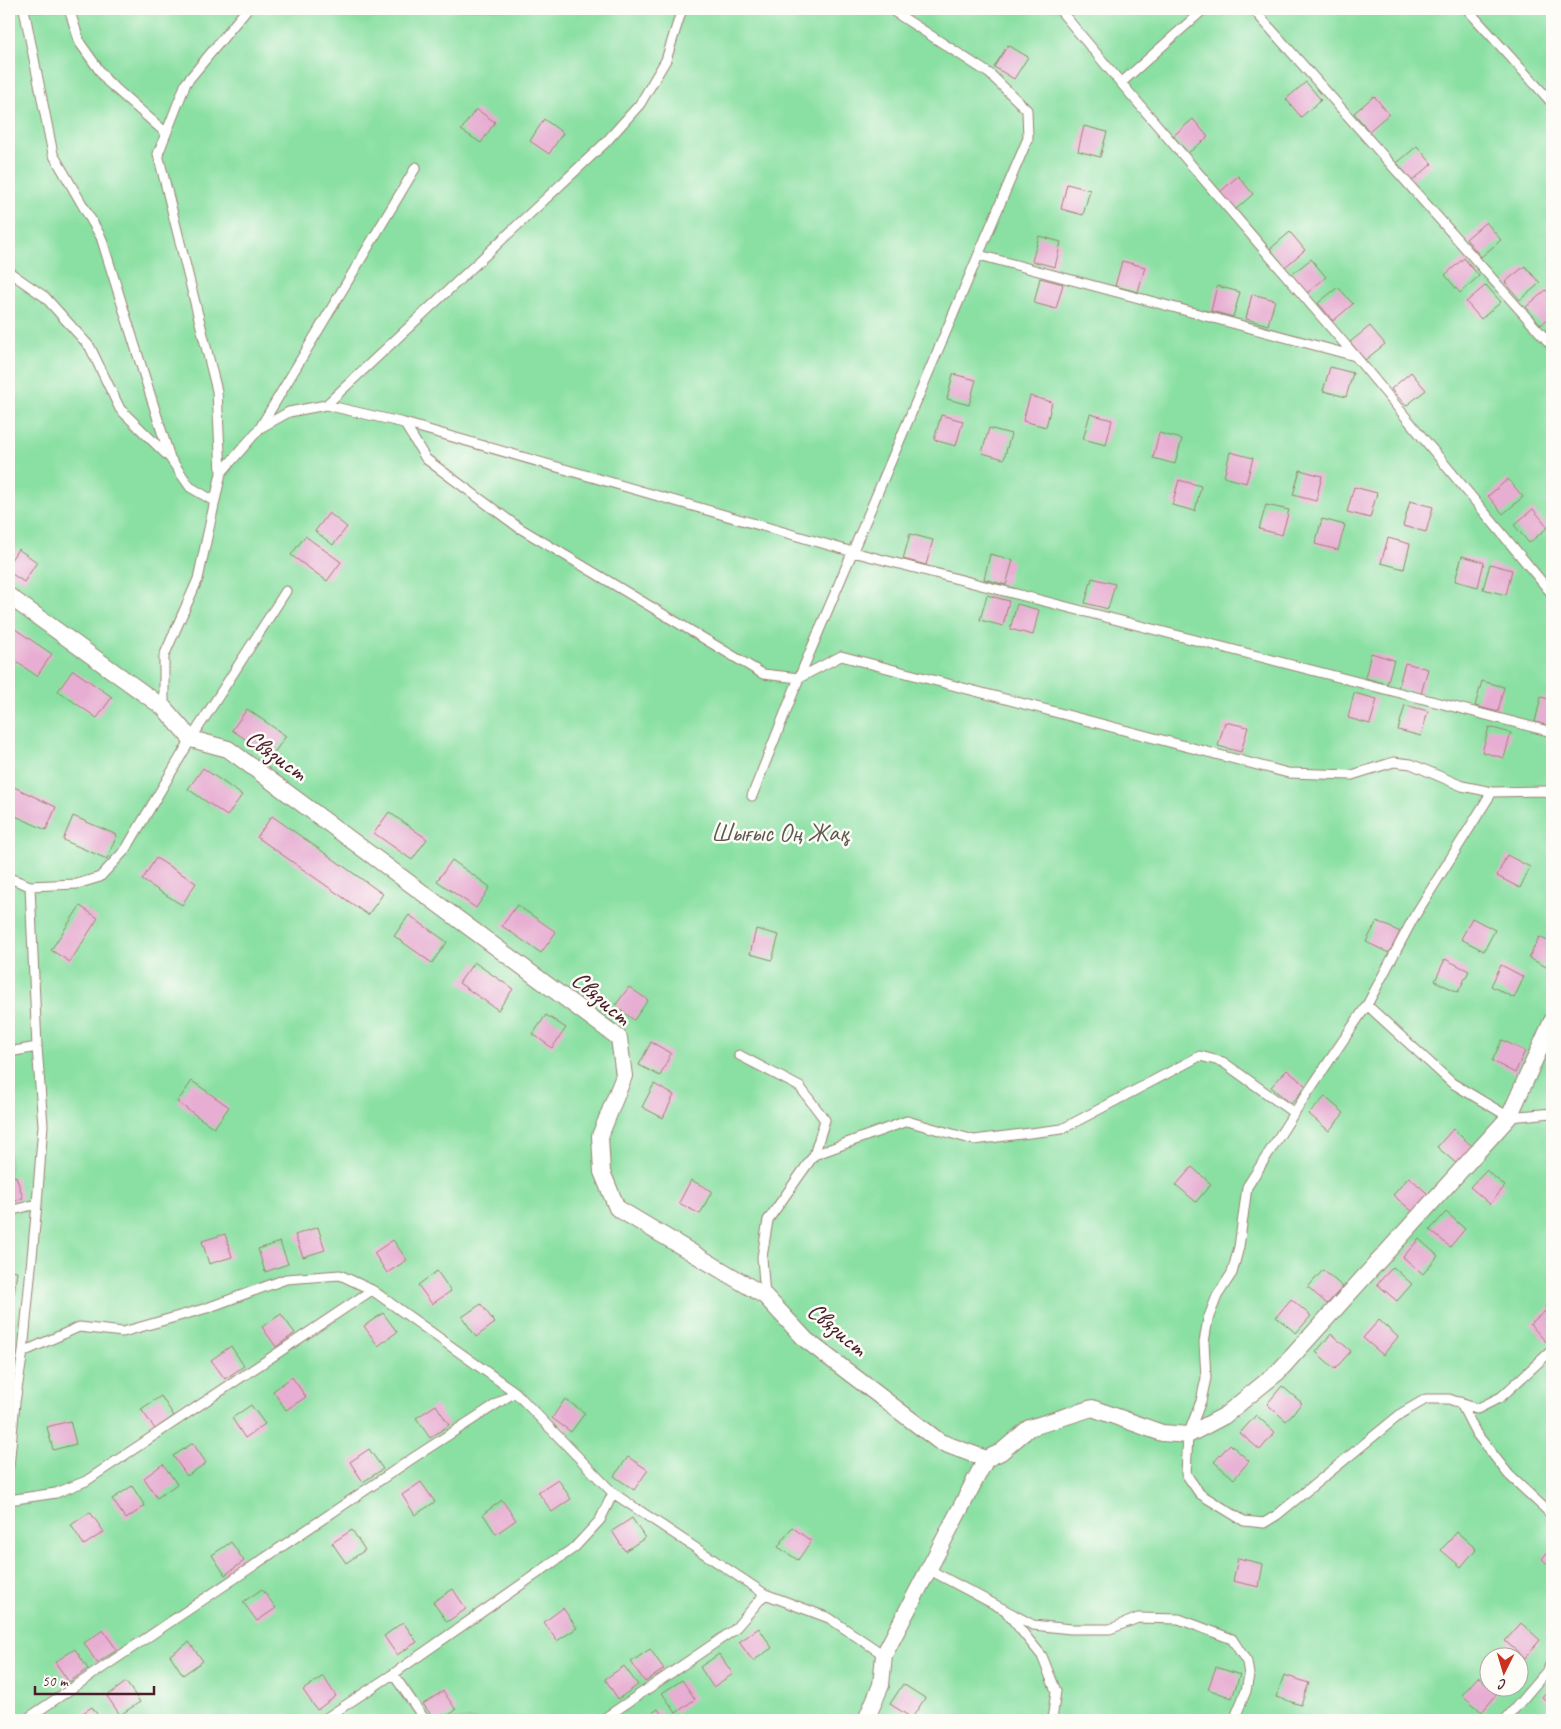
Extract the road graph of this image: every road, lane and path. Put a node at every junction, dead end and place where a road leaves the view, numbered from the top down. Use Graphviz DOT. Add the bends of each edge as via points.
graph roads {
  1 [pos="24,9"];
  2 [pos="69,9"];
  3 [pos="247,9"];
  4 [pos="682,9"];
  5 [pos="890,9"];
  6 [pos="1059,9"];
  7 [pos="1204,9"];
  8 [pos="1253,9"];
  9 [pos="1467,9"];
  10 [pos="1121,83"];
  11 [pos="1552,103"];
  12 [pos="166,133"];
  13 [pos="416,167"];
  14 [pos="979,255"];
  15 [pos="9,272"];
  16 [pos="1552,346"];
  17 [pos="1356,357"];
  18 [pos="326,405"];
  19 [pos="404,423"];
  20 [pos="260,428"];
  21 [pos="170,458"];
  22 [pos="221,473"];
  23 [pos="214,501"];
  24 [pos="853,552"];
  25 [pos="286,591"];
  26 [pos="1552,594"];
  27 [pos="9,596"];
  28 [pos="799,678"];
  29 [pos="164,708"];
  30 [pos="1552,732"];
  31 [pos="191,739"];
  32 [pos="1492,792"];
  33 [pos="1552,794"];
  34 [pos="752,796"];
  35 [pos="9,878"];
  36 [pos="30,886"];
  37 [pos="1367,1005"];
  38 [pos="1552,1020"];
  39 [pos="37,1047"];
  40 [pos="9,1052"];
  41 [pos="739,1055"];
  42 [pos="1294,1113"];
  43 [pos="1552,1113"];
  44 [pos="1509,1117"];
  45 [pos="814,1155"];
  46 [pos="37,1204"];
  47 [pos="9,1211"];
  48 [pos="372,1290"];
  49 [pos="765,1296"];
  50 [pos="1552,1350"];
  51 [pos="23,1352"];
  52 [pos="515,1392"];
  53 [pos="12,1402"];
  54 [pos="1460,1402"];
  55 [pos="1188,1435"];
  56 [pos="986,1459"];
  57 [pos="9,1467"];
  58 [pos="612,1493"];
  59 [pos="9,1500"];
  60 [pos="1552,1514"];
  61 [pos="928,1569"];
  62 [pos="765,1594"];
  63 [pos="1005,1610"];
  64 [pos="884,1655"];
  65 [pos="1552,1662"];
  66 [pos="393,1674"];
  67 [pos="25,1720"];
  68 [pos="323,1720"];
  69 [pos="425,1720"];
  70 [pos="602,1720"];
  71 [pos="866,1720"];
  72 [pos="1052,1720"];
  73 [pos="1234,1720"];
  74 [pos="1505,1720"];
  1 -- 21 [label="lane" via="53,154 100,238"];
  2 -- 12 [label="lane" via="80,43 107,81"];
  3 -- 12 [label="lane" via="186,83"];
  4 -- 18 [label="lane" via="666,60 640,104 605,142"];
  5 -- 14 [label="lane" via="990,74 1026,110 1028,138"];
  6 -- 10 [label="lane"];
  7 -- 10 [label="lane"];
  8 -- 16 [label="lane"];
  9 -- 11 [label="lane"];
  10 -- 17 [label="lane"];
  12 -- 22 [label="lane" via="158,154 217,391"];
  13 -- 20 [label="lane"];
  14 -- 17 [label="lane"];
  14 -- 24 [label="lane"];
  15 -- 21 [label="lane" via="45,297 90,348 120,409"];
  17 -- 26 [label="lane"];
  18 -- 19 [label="lane"];
  18 -- 20 [label="lane" via="289,412"];
  19 -- 24 [label="lane"];
  19 -- 28 [label="lane" via="426,459 518,527 763,674"];
  20 -- 22 [label="lane"];
  21 -- 23 [label="lane" via="190,487"];
  22 -- 23 [label="lane"];
  23 -- 29 [label="lane" via="198,579 164,656"];
  24 -- 28 [label="lane"];
  24 -- 30 [label="lane"];
  25 -- 31 [label="lane"];
  27 -- 29 [label="street"];
  28 -- 32 [label="lane" via="841,656 1288,773 1352,775 1394,762 1411,764 1462,786"];
  28 -- 34 [label="lane"];
  29 -- 31 [label="street"];
  31 -- 36 [label="lane" via="126,849 100,877 77,884"];
  31 -- 49 [label="street, Связист" via="228,749 619,1038 624,1076 600,1136 602,1172 617,1208"];
  32 -- 33 [label="lane" via="1545,791"];
  32 -- 37 [label="lane" via="1414,917"];
  35 -- 36 [label="lane"];
  36 -- 39 [label="lane"];
  37 -- 42 [label="lane"];
  37 -- 44 [label="lane" via="1452,1083"];
  38 -- 44 [label="street"];
  39 -- 40 [label="lane"];
  39 -- 46 [label="lane" via="43,1125"];
  41 -- 45 [label="lane" via="800,1088 824,1120"];
  42 -- 45 [label="lane" via="1223,1062 1200,1056 1062,1129 974,1140 907,1120"];
  42 -- 55 [label="lane" via="1247,1187 1232,1273 1217,1296 1208,1319 1204,1342 1206,1378 1202,1400"];
  43 -- 44 [label="lane"];
  44 -- 55 [label="street" via="1278,1372 1224,1416"];
  45 -- 49 [label="lane" via="768,1220 762,1257"];
  46 -- 47 [label="lane"];
  46 -- 51 [label="lane"];
  48 -- 51 [label="lane" via="340,1275 286,1279 207,1308 123,1332 79,1327"];
  48 -- 52 [label="lane"];
  48 -- 59 [label="lane" via="86,1481 56,1493"];
  49 -- 56 [label="street, Связист" via="806,1340 940,1442"];
  50 -- 54 [label="lane" via="1490,1404 1477,1409"];
  51 -- 53 [label="lane"];
  52 -- 58 [label="lane"];
  52 -- 67 [label="lane" via="404,1463"];
  53 -- 57 [label="lane"];
  54 -- 55 [label="lane" via="1426,1399 1402,1413 1264,1523 1244,1521 1200,1494 1186,1474"];
  54 -- 60 [label="lane" via="1476,1433 1509,1475"];
  55 -- 56 [label="street" via="1162,1433 1092,1408 1029,1428 1001,1452"];
  56 -- 61 [label="street"];
  58 -- 62 [label="lane"];
  58 -- 66 [label="lane" via="600,1520 575,1547"];
  61 -- 63 [label="lane"];
  61 -- 64 [label="street"];
  62 -- 64 [label="lane" via="829,1618"];
  62 -- 70 [label="lane" via="734,1630"];
  63 -- 72 [label="lane" via="1042,1656 1056,1691"];
  63 -- 73 [label="lane" via="1033,1626 1071,1629 1110,1629 1138,1618 1179,1619 1232,1639 1247,1662 1249,1674"];
  64 -- 71 [label="street" via="881,1685"];
  65 -- 74 [label="lane"];
  66 -- 68 [label="lane"];
  66 -- 69 [label="lane"];
}
